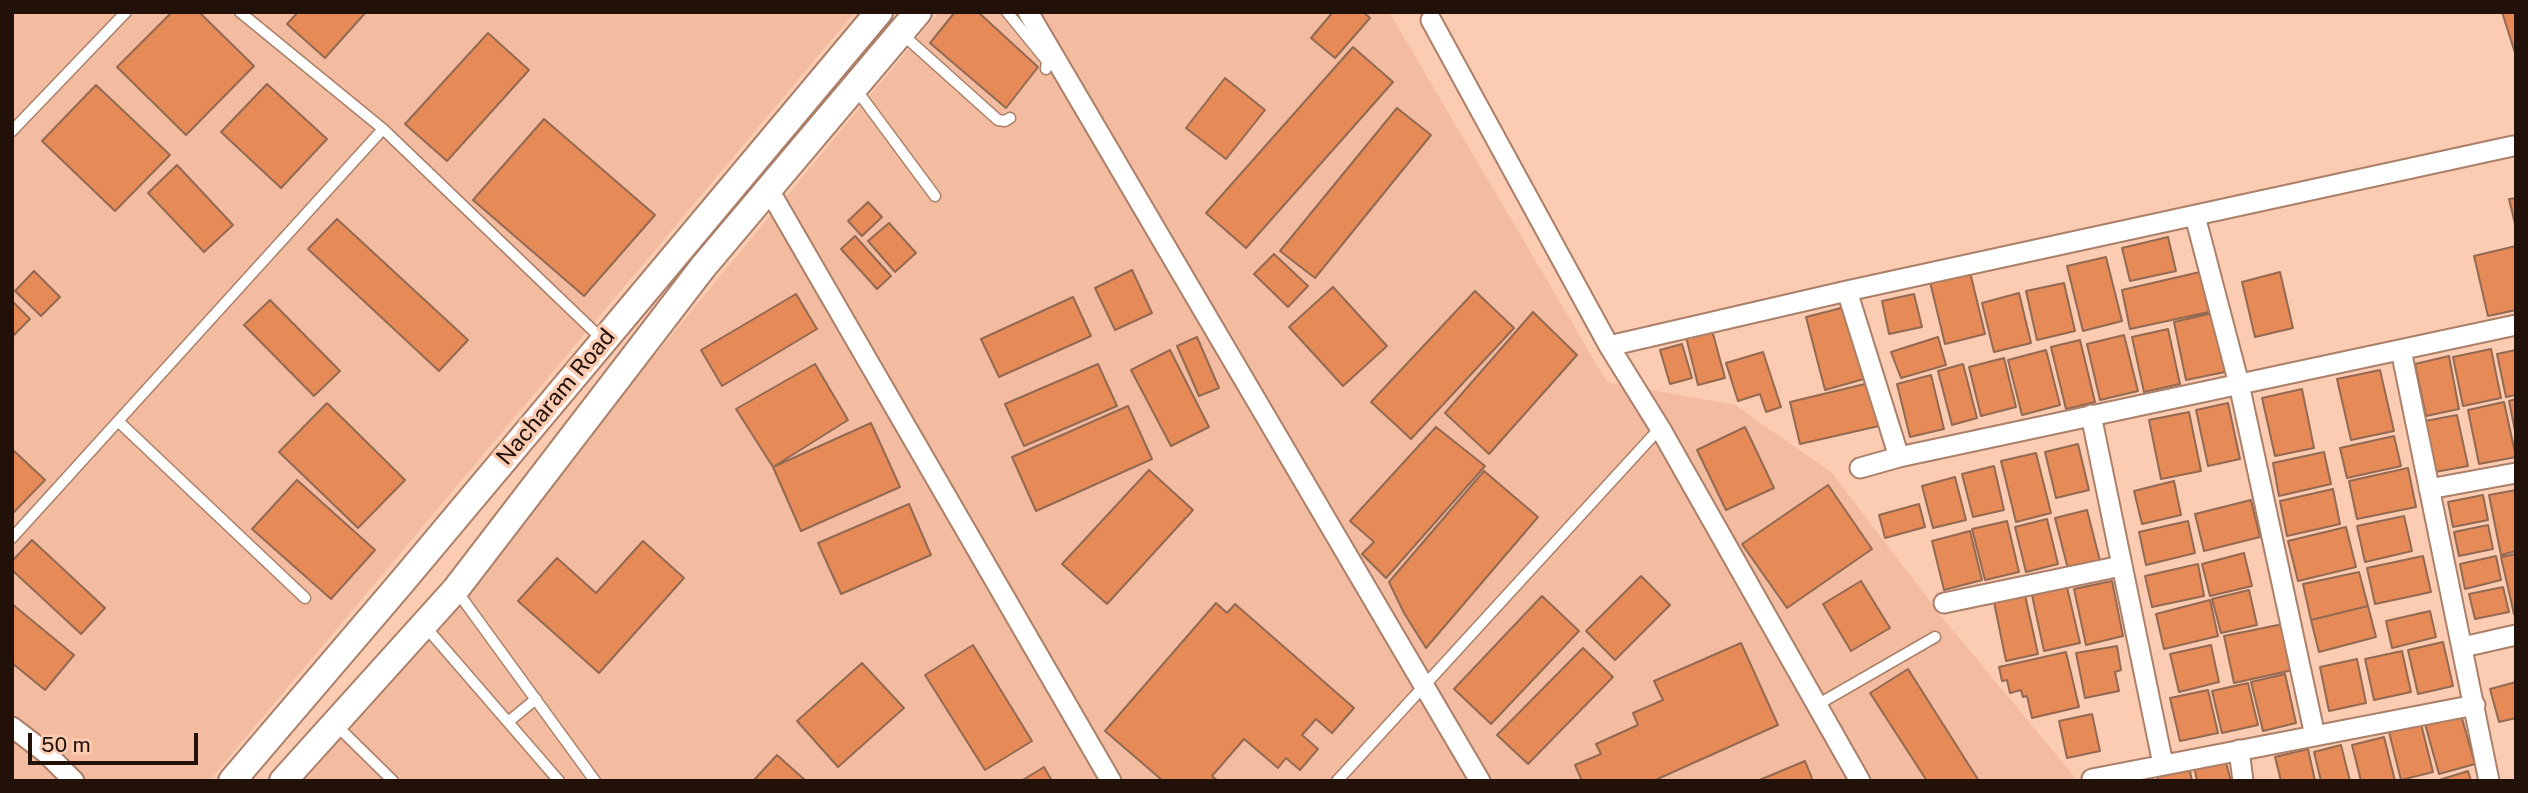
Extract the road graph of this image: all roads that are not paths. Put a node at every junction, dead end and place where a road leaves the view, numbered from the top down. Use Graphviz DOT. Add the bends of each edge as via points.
graph roads {
  1 [pos="126,12"];
  2 [pos="240,12"];
  3 [pos="879,12"];
  4 [pos="918,12"];
  5 [pos="1007,12"];
  6 [pos="1028,12"];
  7 [pos="1431,20"];
  8 [pos="901,33"];
  9 [pos="1046,69"];
  10 [pos="855,88"];
  11 [pos="1010,118"];
  12 [pos="383,129"];
  13 [pos="12,131"];
  14 [pos="2513,146"];
  15 [pos="769,190"];
  16 [pos="935,196"];
  17 [pos="2196,216"];
  18 [pos="1847,291"];
  19 [pos="2516,325"];
  20 [pos="603,340"];
  21 [pos="1609,346"];
  22 [pos="2401,350"];
  23 [pos="2239,384"];
  24 [pos="2091,415"];
  25 [pos="118,421"];
  26 [pos="1660,428"];
  27 [pos="1899,457"];
  28 [pos="1860,468"];
  29 [pos="2516,473"];
  30 [pos="2429,489"];
  31 [pos="12,538"];
  32 [pos="2122,566"];
  33 [pos="456,589"];
  34 [pos="305,598"];
  35 [pos="1944,603"];
  36 [pos="424,625"];
  37 [pos="2516,635"];
  38 [pos="1935,637"];
  39 [pos="2463,647"];
  40 [pos="1424,684"];
  41 [pos="536,699"];
  42 [pos="1817,705"];
  43 [pos="2475,705"];
  44 [pos="508,722"];
  45 [pos="335,723"];
  46 [pos="12,727"];
  47 [pos="2315,736"];
  48 [pos="2239,750"];
  49 [pos="2163,764"];
  50 [pos="2092,779"];
  51 [pos="74,781"];
  52 [pos="232,781"];
  53 [pos="283,781"];
  54 [pos="393,781"];
  55 [pos="559,781"];
  56 [pos="595,781"];
  57 [pos="1111,781"];
  58 [pos="1337,781"];
  59 [pos="1480,781"];
  60 [pos="1860,781"];
  61 [pos="2243,781"];
  62 [pos="2489,781"];
  1 -- 13 [label="lane"];
  2 -- 12 [label="lane"];
  3 -- 20 [label="main road, Nacharam Road"];
  4 -- 8 [label="main road, Nacharam Road"];
  5 -- 9 [label="lane" via="1046,61"];
  6 -- 40 [label="street"];
  7 -- 21 [label="street"];
  8 -- 10 [label="main road, Nacharam Road"];
  8 -- 11 [label="lane" via="998,121"];
  10 -- 15 [label="main road, Nacharam Road"];
  10 -- 16 [label="lane"];
  12 -- 20 [label="lane"];
  12 -- 25 [label="lane"];
  14 -- 17 [label="street"];
  15 -- 33 [label="main road, Nacharam Road" via="626,365"];
  15 -- 57 [label="street"];
  17 -- 18 [label="street"];
  17 -- 23 [label="street"];
  18 -- 21 [label="street"];
  18 -- 27 [label="street"];
  19 -- 22 [label="street"];
  20 -- 52 [label="main road, Nacharam Road"];
  21 -- 26 [label="street"];
  22 -- 23 [label="street"];
  22 -- 30 [label="street"];
  23 -- 24 [label="street"];
  23 -- 47 [label="street"];
  24 -- 27 [label="street"];
  24 -- 32 [label="street"];
  25 -- 31 [label="lane"];
  25 -- 34 [label="lane"];
  26 -- 40 [label="lane"];
  26 -- 42 [label="street"];
  27 -- 28 [label="street"];
  29 -- 30 [label="street"];
  30 -- 39 [label="street"];
  32 -- 35 [label="street"];
  32 -- 49 [label="street"];
  33 -- 36 [label="main road, Nacharam Road"];
  33 -- 41 [label="lane"];
  36 -- 44 [label="lane"];
  36 -- 45 [label="main road, Nacharam Road"];
  37 -- 39 [label="street"];
  38 -- 42 [label="lane"];
  39 -- 43 [label="street"];
  40 -- 58 [label="lane"];
  40 -- 59 [label="street"];
  41 -- 44 [label="lane"];
  41 -- 56 [label="lane"];
  42 -- 60 [label="street"];
  43 -- 47 [label="street"];
  43 -- 62 [label="street"];
  44 -- 55 [label="lane"];
  45 -- 53 [label="main road, Nacharam Road"];
  45 -- 54 [label="lane"];
  46 -- 51 [label="street"];
  47 -- 48 [label="street"];
  48 -- 49 [label="street"];
  48 -- 61 [label="street"];
  49 -- 50 [label="street"];
}
